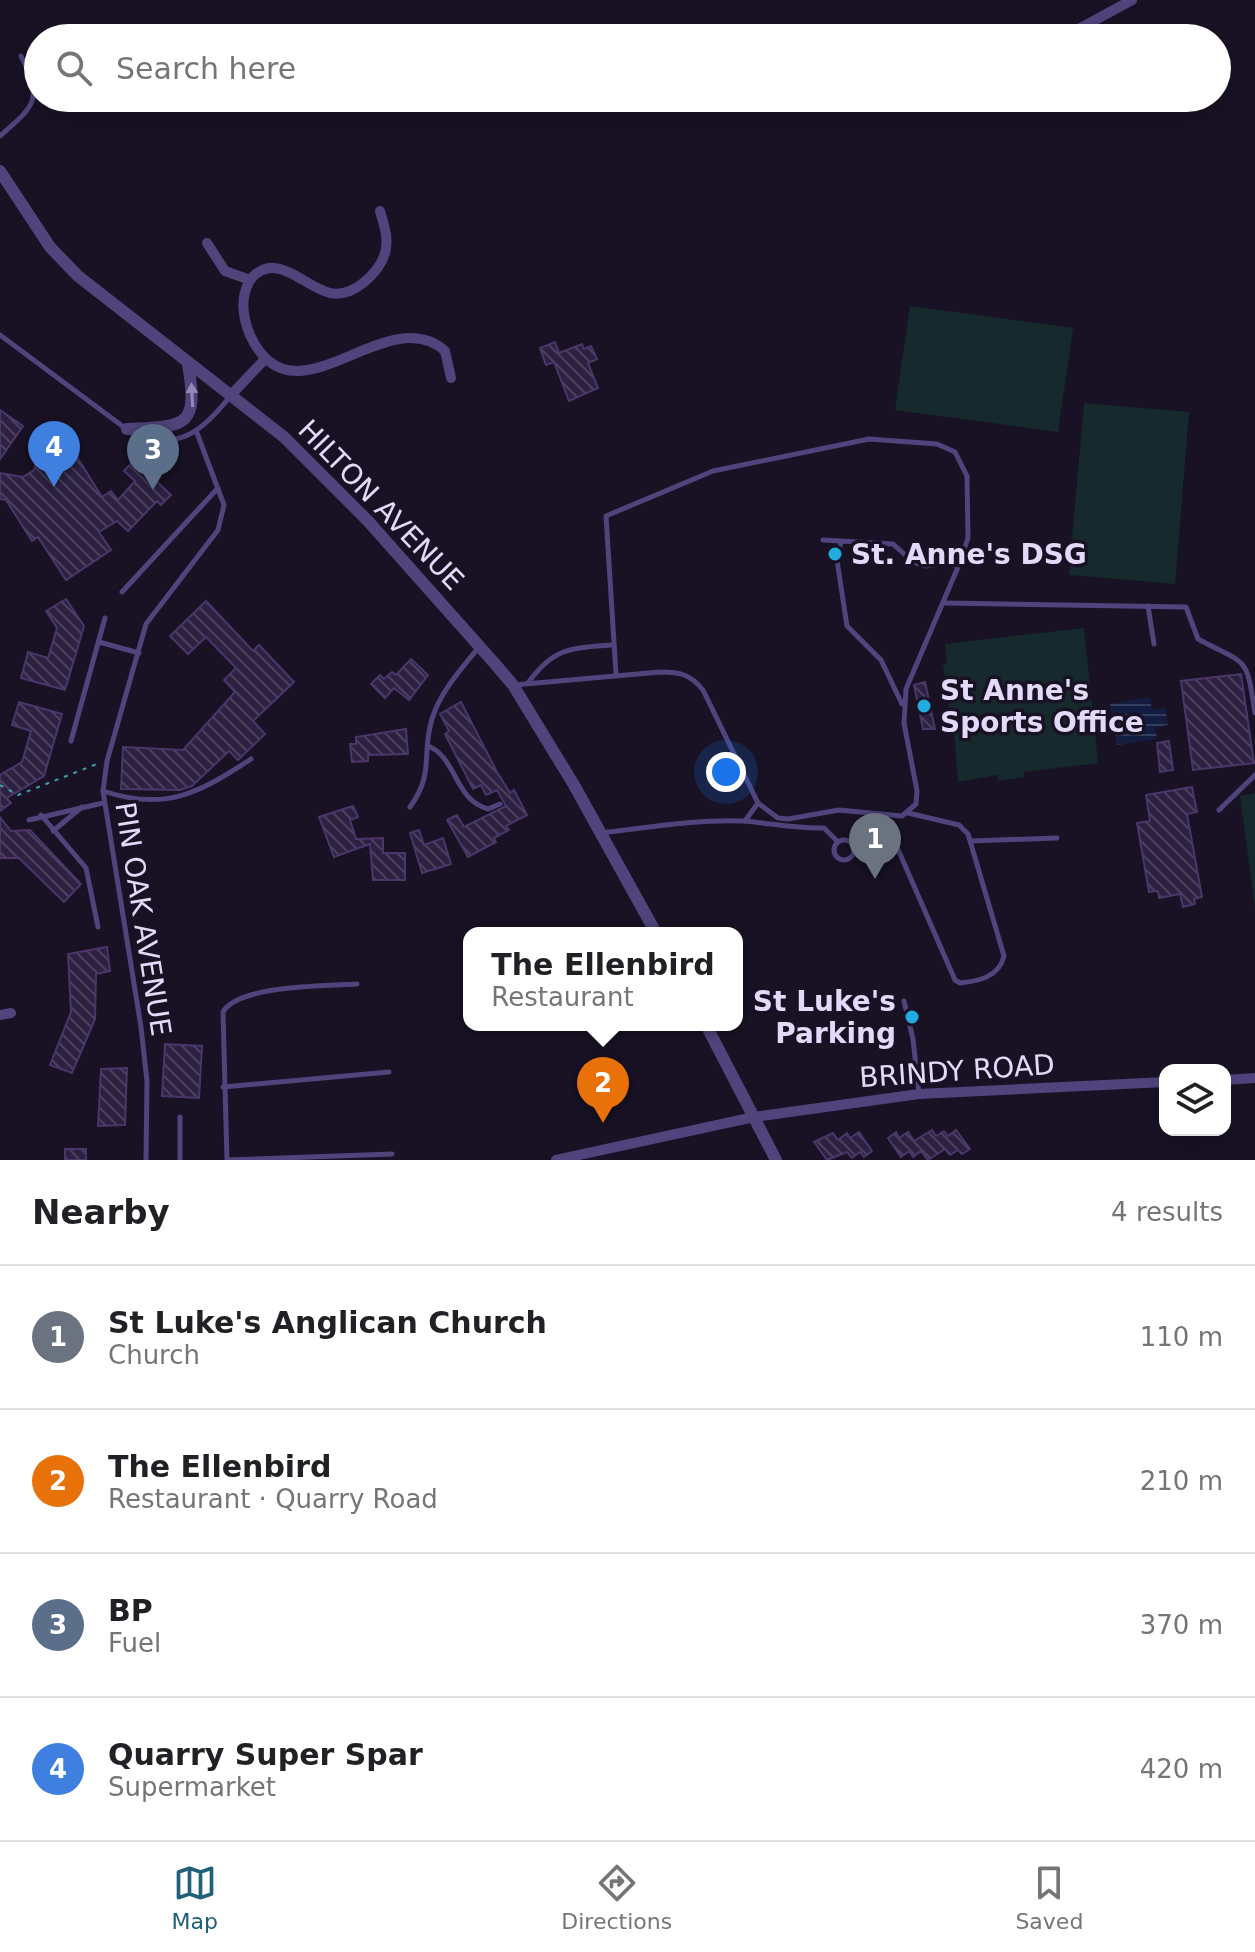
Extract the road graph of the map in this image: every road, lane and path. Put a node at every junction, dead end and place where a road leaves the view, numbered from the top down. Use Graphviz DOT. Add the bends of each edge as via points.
graph roads {
  1 [pos="1132,0"];
  2 [pos="1088,24"];
  3 [pos="21,56"];
  4 [pos="24,62"];
  5 [pos="27,112"];
  6 [pos="0,136"];
  7 [pos="0,171"];
  8 [pos="380,211"];
  9 [pos="207,243"];
  10 [pos="250,280"];
  11 [pos="0,335"];
  12 [pos="265,359"];
  13 [pos="188,364"];
  14 [pos="451,378"];
  15 [pos="232,394"];
  16 [pos="127,429"];
  17 [pos="197,433"];
  18 [pos="218,488"];
  19 [pos="823,540"];
  20 [pos="841,542"];
  21 [pos="958,567"];
  22 [pos="122,592"];
  23 [pos="943,603"];
  24 [pos="1148,606"];
  25 [pos="105,618"];
  26 [pos="99,642"];
  27 [pos="1154,644"];
  28 [pos="612,645"];
  29 [pos="479,646"];
  30 [pos="139,653"];
  31 [pos="616,674"];
  32 [pos="528,683"];
  33 [pos="513,685"];
  34 [pos="903,706"];
  35 [pos="1255,713"];
  36 [pos="71,741"];
  37 [pos="428,746"];
  38 [pos="251,759"];
  39 [pos="107,761"];
  40 [pos="1255,775"];
  41 [pos="0,785"];
  42 [pos="103,791"];
  43 [pos="103,803"];
  44 [pos="758,803"];
  45 [pos="500,804"];
  46 [pos="83,806"];
  47 [pos="410,807"];
  48 [pos="1219,810"];
  49 [pos="908,813"];
  50 [pos="41,815"];
  51 [pos="883,815"];
  52 [pos="29,820"];
  53 [pos="745,821"];
  54 [pos="53,831"];
  55 [pos="599,834"];
  56 [pos="1057,838"];
  57 [pos="971,841"];
  58 [pos="838,842"];
  59 [pos="98,927"];
  60 [pos="653,927"];
  61 [pos="357,984"];
  62 [pos="904,1001"];
  63 [pos="709,1031"];
  64 [pos="389,1072"];
  65 [pos="1255,1078"];
  66 [pos="1231,1080"];
  67 [pos="1159,1082"];
  68 [pos="223,1087"];
  69 [pos="919,1094"];
  70 [pos="180,1117"];
  71 [pos="754,1117"];
  72 [pos="392,1154"];
  73 [pos="146,1160"];
  74 [pos="180,1160"];
  75 [pos="556,1160"];
  76 [pos="776,1160"];
  1 -- 2 [label="street"];
  3 -- 4 [label="lane"];
  5 -- 6 [label="lane"];
  7 -- 13 [label="street, HILTON AVENUE" via="50,247"];
  8 -- 10 [label="street" via="385,252 377,270 352,289 332,293 278,268 266,268"];
  9 -- 10 [label="street" via="225,271"];
  10 -- 12 [label="street" via="244,295 246,325"];
  11 -- 16 [label="lane"];
  12 -- 14 [label="street" via="277,367 308,371 401,338 420,339 445,351"];
  12 -- 15 [label="street"];
  13 -- 15 [label="street, HILTON AVENUE"];
  16 -- 13 [label="street, one-way" via="174,425 185,419 194,398"];
  15 -- 17 [label="lane"];
  15 -- 29 [label="street, HILTON AVENUE" via="337,489"];
  16 -- 17 [label="lane" via="162,441 181,441"];
  17 -- 18 [label="lane, PIN OAK AVENUE"];
  18 -- 22 [label="lane"];
  18 -- 30 [label="lane, PIN OAK AVENUE" via="224,517 218,530 154,609"];
  19 -- 20 [label="lane"];
  20 -- 21 [label="lane" via="893,544 913,562"];
  20 -- 34 [label="lane" via="838,576 847,626 881,660"];
  21 -- 23 [label="lane"];
  21 -- 28 [label="lane" via="968,538 967,476 955,452 937,444 869,439 713,471 606,516"];
  23 -- 24 [label="lane"];
  23 -- 34 [label="lane" via="915,663"];
  24 -- 27 [label="lane"];
  24 -- 35 [label="lane" via="1186,607 1198,639 1244,663"];
  25 -- 26 [label="lane"];
  26 -- 30 [label="lane"];
  26 -- 36 [label="lane"];
  28 -- 31 [label="lane"];
  28 -- 32 [label="lane" via="559,652"];
  29 -- 33 [label="street, HILTON AVENUE"];
  29 -- 37 [label="lane" via="436,708"];
  30 -- 39 [label="lane, PIN OAK AVENUE"];
  31 -- 32 [label="lane"];
  31 -- 44 [label="lane" via="680,672 692,677"];
  32 -- 33 [label="lane"];
  33 -- 55 [label="street, HILTON AVENUE"];
  34 -- 49 [label="lane" via="918,798"];
  37 -- 45 [label="lane" via="443,755 471,801 488,809"];
  37 -- 47 [label="lane" via="426,784"];
  38 -- 42 [label="lane" via="180,798 130,800"];
  39 -- 41 [label="path" via="18,795"];
  39 -- 42 [label="lane, PIN OAK AVENUE"];
  40 -- 48 [label="lane"];
  42 -- 43 [label="lane, PIN OAK AVENUE"];
  43 -- 46 [label="lane"];
  43 -- 73 [label="lane, PIN OAK AVENUE" via="141,1027"];
  44 -- 51 [label="lane" via="788,819 839,810"];
  44 -- 53 [label="lane"];
  46 -- 50 [label="lane"];
  46 -- 54 [label="lane"];
  49 -- 51 [label="lane"];
  49 -- 57 [label="lane" via="959,825"];
  50 -- 52 [label="lane"];
  50 -- 54 [label="lane"];
  51 -- 57 [label="lane" via="960,983 995,973 1004,956"];
  53 -- 55 [label="lane"];
  53 -- 58 [label="lane" via="824,828"];
  54 -- 59 [label="lane" via="86,868"];
  55 -- 60 [label="street, HILTON AVENUE"];
  56 -- 57 [label="lane"];
  61 -- 68 [label="lane" via="282,990 229,1003 223,1012"];
  62 -- 69 [label="lane"];
  63 -- 71 [label="street"];
  64 -- 68 [label="lane"];
  65 -- 66 [label="street"];
  67 -- 69 [label="street, BRINDY ROAD"];
  68 -- 72 [label="lane" via="227,1160"];
  69 -- 71 [label="street, BRINDY ROAD"];
  70 -- 74 [label="lane"];
  71 -- 75 [label="street, BRINDY ROAD"];
  71 -- 76 [label="street"];
}
